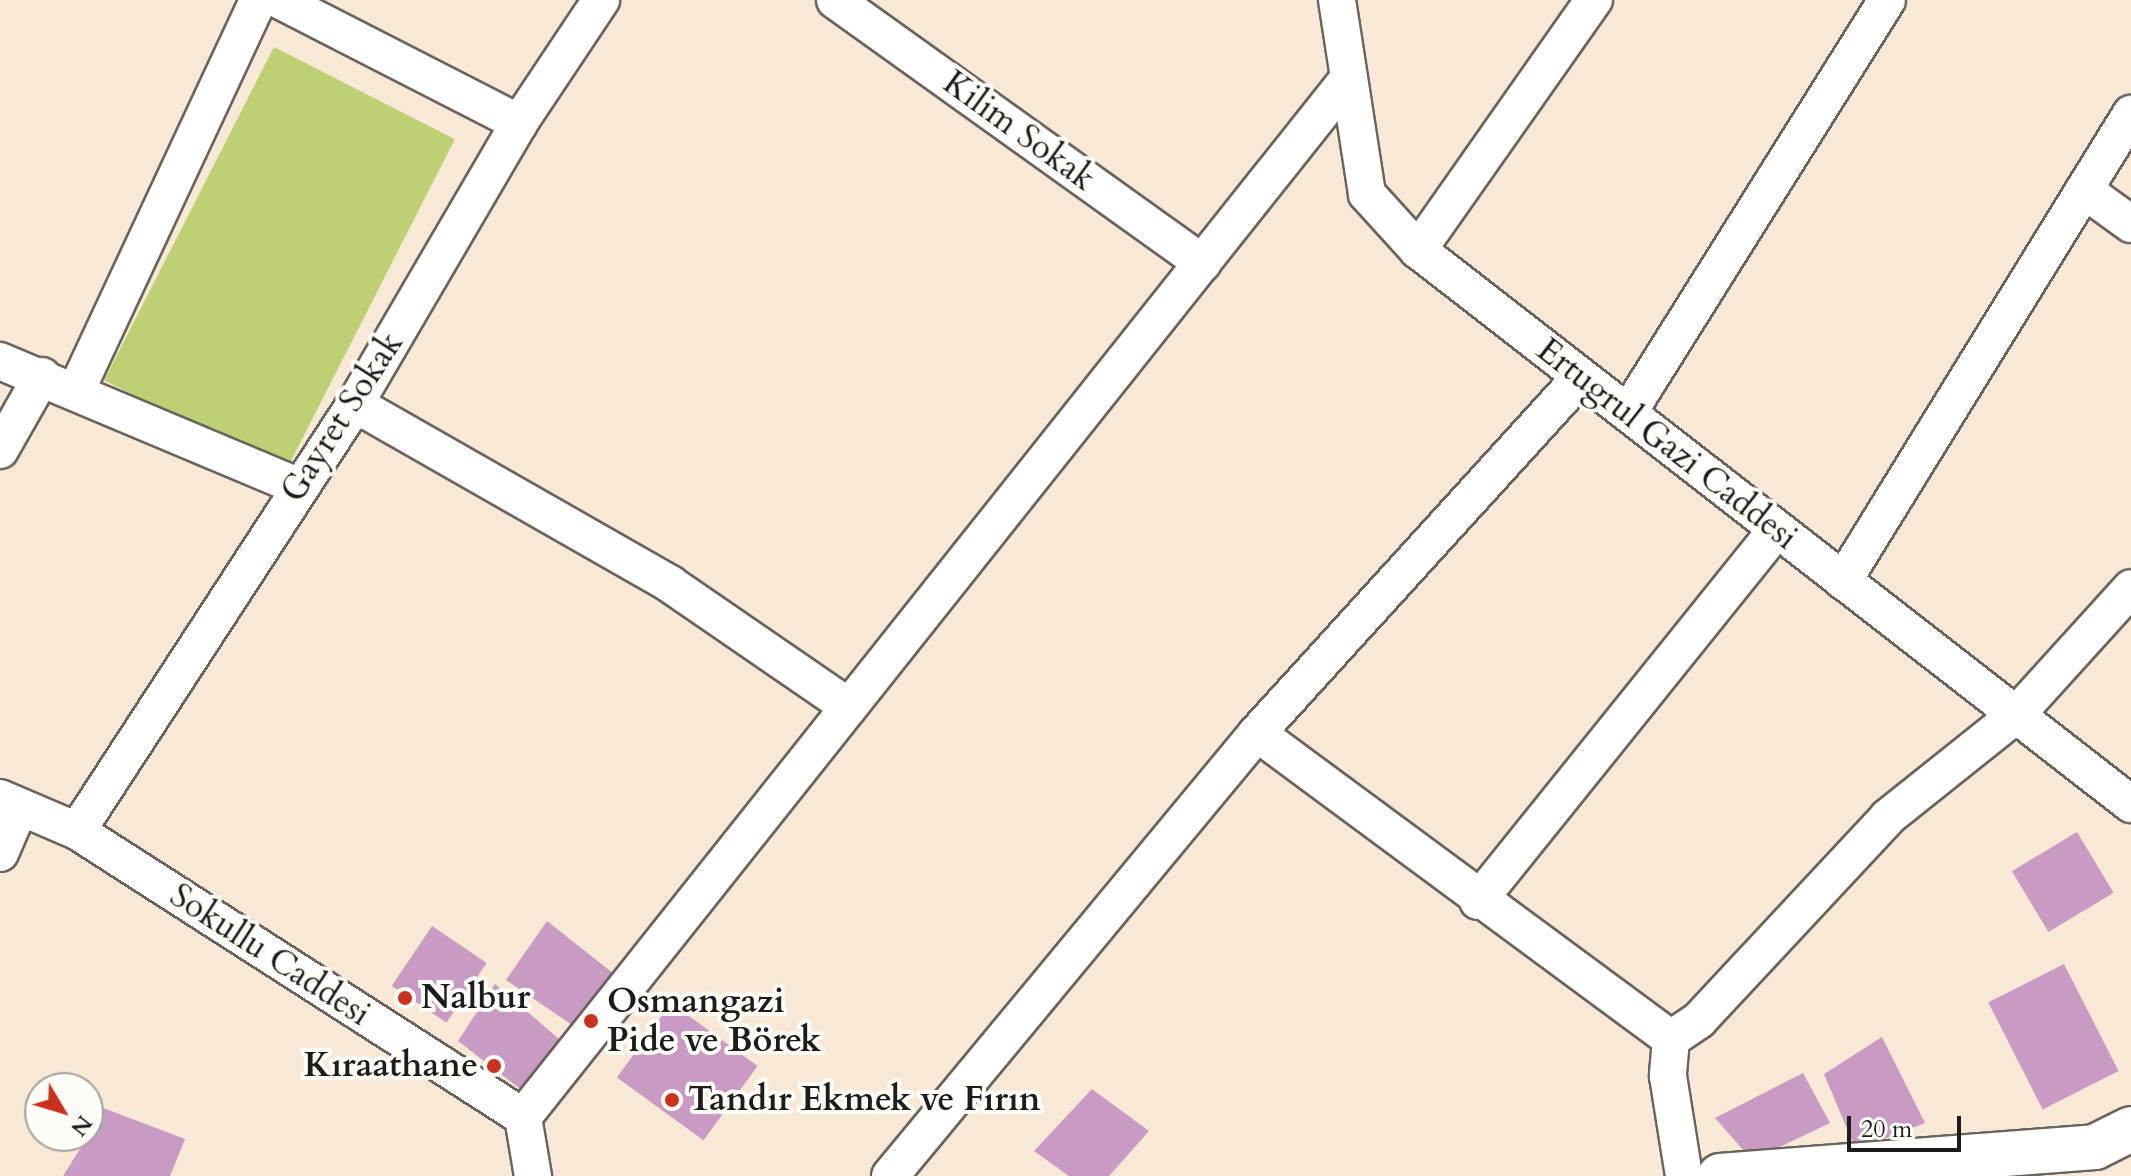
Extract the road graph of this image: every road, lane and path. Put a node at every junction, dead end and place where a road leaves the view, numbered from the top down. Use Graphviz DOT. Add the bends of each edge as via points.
graph roads {
  1 [pos="258,0"];
  2 [pos="279,0"];
  3 [pos="601,0"];
  4 [pos="1337,0"];
  5 [pos="1594,0"];
  6 [pos="1887,0"];
  7 [pos="839,1"];
  8 [pos="1349,78"];
  9 [pos="2131,114"];
  10 [pos="519,123"];
  11 [pos="2084,190"];
  12 [pos="2131,224"];
  13 [pos="1418,250"];
  14 [pos="1203,263"];
  15 [pos="0,361"];
  16 [pos="42,376"];
  17 [pos="1581,377"];
  18 [pos="76,391"];
  19 [pos="355,404"];
  20 [pos="1628,413"];
  21 [pos="0,450"];
  22 [pos="298,486"];
  23 [pos="1777,529"];
  24 [pos="1843,581"];
  25 [pos="2131,588"];
  26 [pos="849,707"];
  27 [pos="2016,715"];
  28 [pos="1257,733"];
  29 [pos="10,803"];
  30 [pos="2131,804"];
  31 [pos="77,831"];
  32 [pos="0,853"];
  33 [pos="1478,901"];
  34 [pos="1671,1039"];
  35 [pos="523,1117"];
  36 [pos="2131,1129"];
  37 [pos="1969,1166"];
  38 [pos="533,1176"];
  39 [pos="890,1176"];
  40 [pos="1684,1176"];
  41 [pos="1720,1176"];
  1 -- 18 [label="street"];
  2 -- 10 [label="street"];
  3 -- 10 [label="street, Gayret Sokak"];
  4 -- 8 [label="street, Ertugrul Gazi Caddesi"];
  5 -- 13 [label="street"];
  6 -- 20 [label="street"];
  7 -- 14 [label="street, Kilim Sokak"];
  8 -- 13 [label="street, Ertugrul Gazi Caddesi" via="1367,194"];
  8 -- 14 [label="street"];
  9 -- 11 [label="street"];
  10 -- 19 [label="street, Gayret Sokak"];
  11 -- 12 [label="street"];
  11 -- 24 [label="street"];
  13 -- 17 [label="street, Ertugrul Gazi Caddesi"];
  14 -- 26 [label="street"];
  15 -- 16 [label="street"];
  16 -- 18 [label="street"];
  16 -- 21 [label="street"];
  17 -- 20 [label="street, Ertugrul Gazi Caddesi"];
  17 -- 28 [label="street"];
  18 -- 22 [label="street"];
  19 -- 22 [label="street, Gayret Sokak"];
  19 -- 26 [label="street" via="670,584"];
  20 -- 23 [label="street, Ertugrul Gazi Caddesi"];
  22 -- 31 [label="street, Gayret Sokak"];
  23 -- 24 [label="street, Ertugrul Gazi Caddesi"];
  23 -- 33 [label="street"];
  24 -- 27 [label="street, Ertugrul Gazi Caddesi"];
  25 -- 27 [label="street"];
  26 -- 35 [label="street"];
  27 -- 30 [label="street, Ertugrul Gazi Caddesi"];
  27 -- 34 [label="street" via="1888,817 1699,1020"];
  28 -- 33 [label="street"];
  28 -- 39 [label="street"];
  29 -- 31 [label="street, Sokullu Caddesi"];
  29 -- 32 [label="street"];
  31 -- 35 [label="street, Sokullu Caddesi"];
  33 -- 34 [label="street"];
  34 -- 40 [label="street" via="1668,1076"];
  35 -- 38 [label="street"];
  36 -- 37 [label="street" via="2095,1147"];
  37 -- 41 [label="street"];
}
